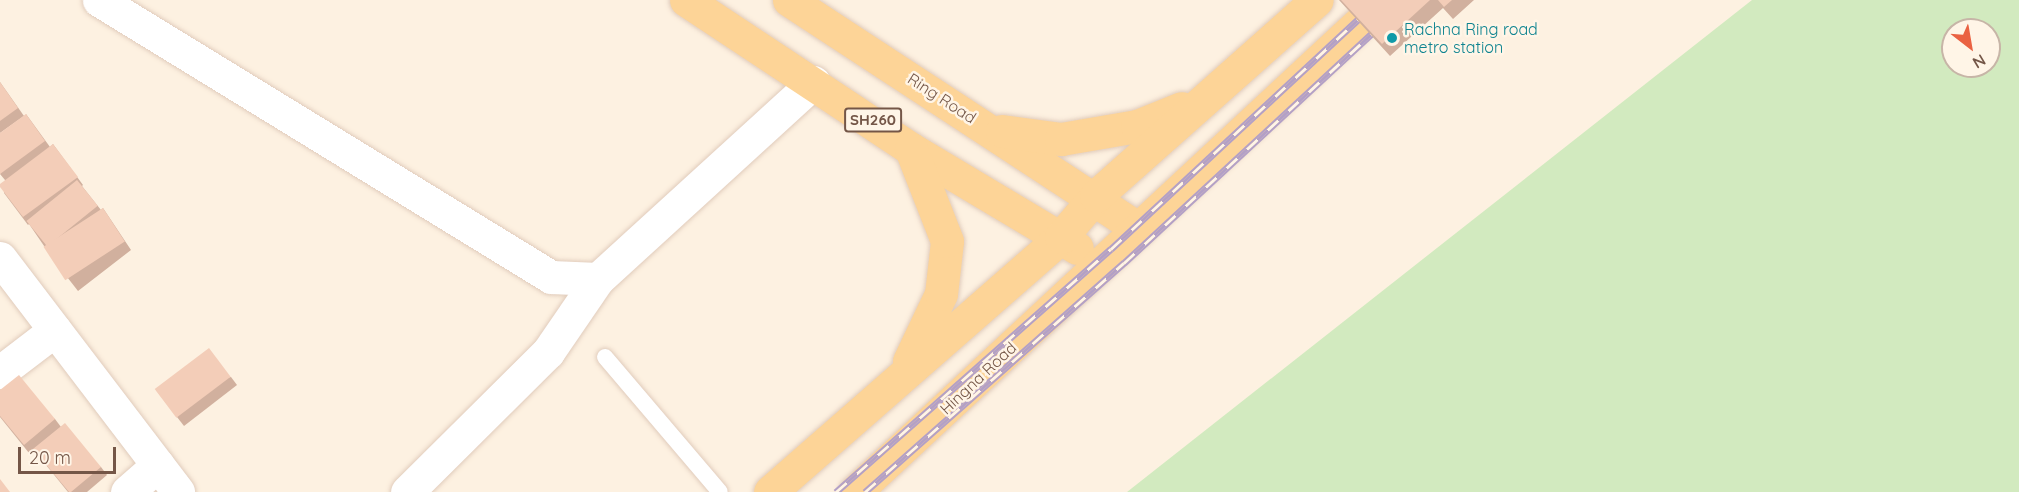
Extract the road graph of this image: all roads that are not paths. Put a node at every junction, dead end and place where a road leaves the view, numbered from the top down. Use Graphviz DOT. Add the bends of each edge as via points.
graph roads {
  1 [pos="99,0"];
  2 [pos="687,0"];
  3 [pos="789,0"];
  4 [pos="1317,0"];
  5 [pos="1384,0"];
  6 [pos="814,82"];
  7 [pos="1207,98"];
  8 [pos="991,129"];
  9 [pos="911,149"];
  10 [pos="1096,196"];
  11 [pos="1139,229"];
  12 [pos="1061,237"];
  13 [pos="0,258"];
  14 [pos="1101,263"];
  15 [pos="598,279"];
  16 [pos="55,330"];
  17 [pos="605,357"];
  18 [pos="904,371"];
  19 [pos="0,372"];
  20 [pos="158,465"];
  21 [pos="127,492"];
  22 [pos="178,492"];
  23 [pos="407,492"];
  24 [pos="720,492"];
  25 [pos="770,492"];
  26 [pos="855,492"];
  1 -- 15 [label="street" via="334,139 551,277"];
  2 -- 6 [label="main road, SH260"];
  3 -- 8 [label="main road, Ring Road"];
  4 -- 7 [label="main road"];
  5 -- 11 [label="main road, Hingna Road"];
  6 -- 9 [label="main road, SH260"];
  6 -- 15 [label="street"];
  7 -- 8 [label="main road" via="1137,126 1061,139"];
  7 -- 10 [label="main road"];
  8 -- 10 [label="main road, Ring Road"];
  9 -- 12 [label="main road, SH260"];
  9 -- 18 [label="main road, SH260" via="935,199 947,241 941,294"];
  10 -- 11 [label="main road, Ring Road"];
  10 -- 12 [label="main road"];
  11 -- 14 [label="main road, Hingna Road"];
  12 -- 14 [label="main road, SH260"];
  12 -- 18 [label="main road"];
  13 -- 16 [label="street"];
  14 -- 26 [label="main road, Hingna Road"];
  15 -- 23 [label="street" via="548,352"];
  16 -- 19 [label="street"];
  16 -- 20 [label="street"];
  17 -- 24 [label="lane"];
  18 -- 25 [label="main road"];
  20 -- 21 [label="street"];
  20 -- 22 [label="street"];
}
